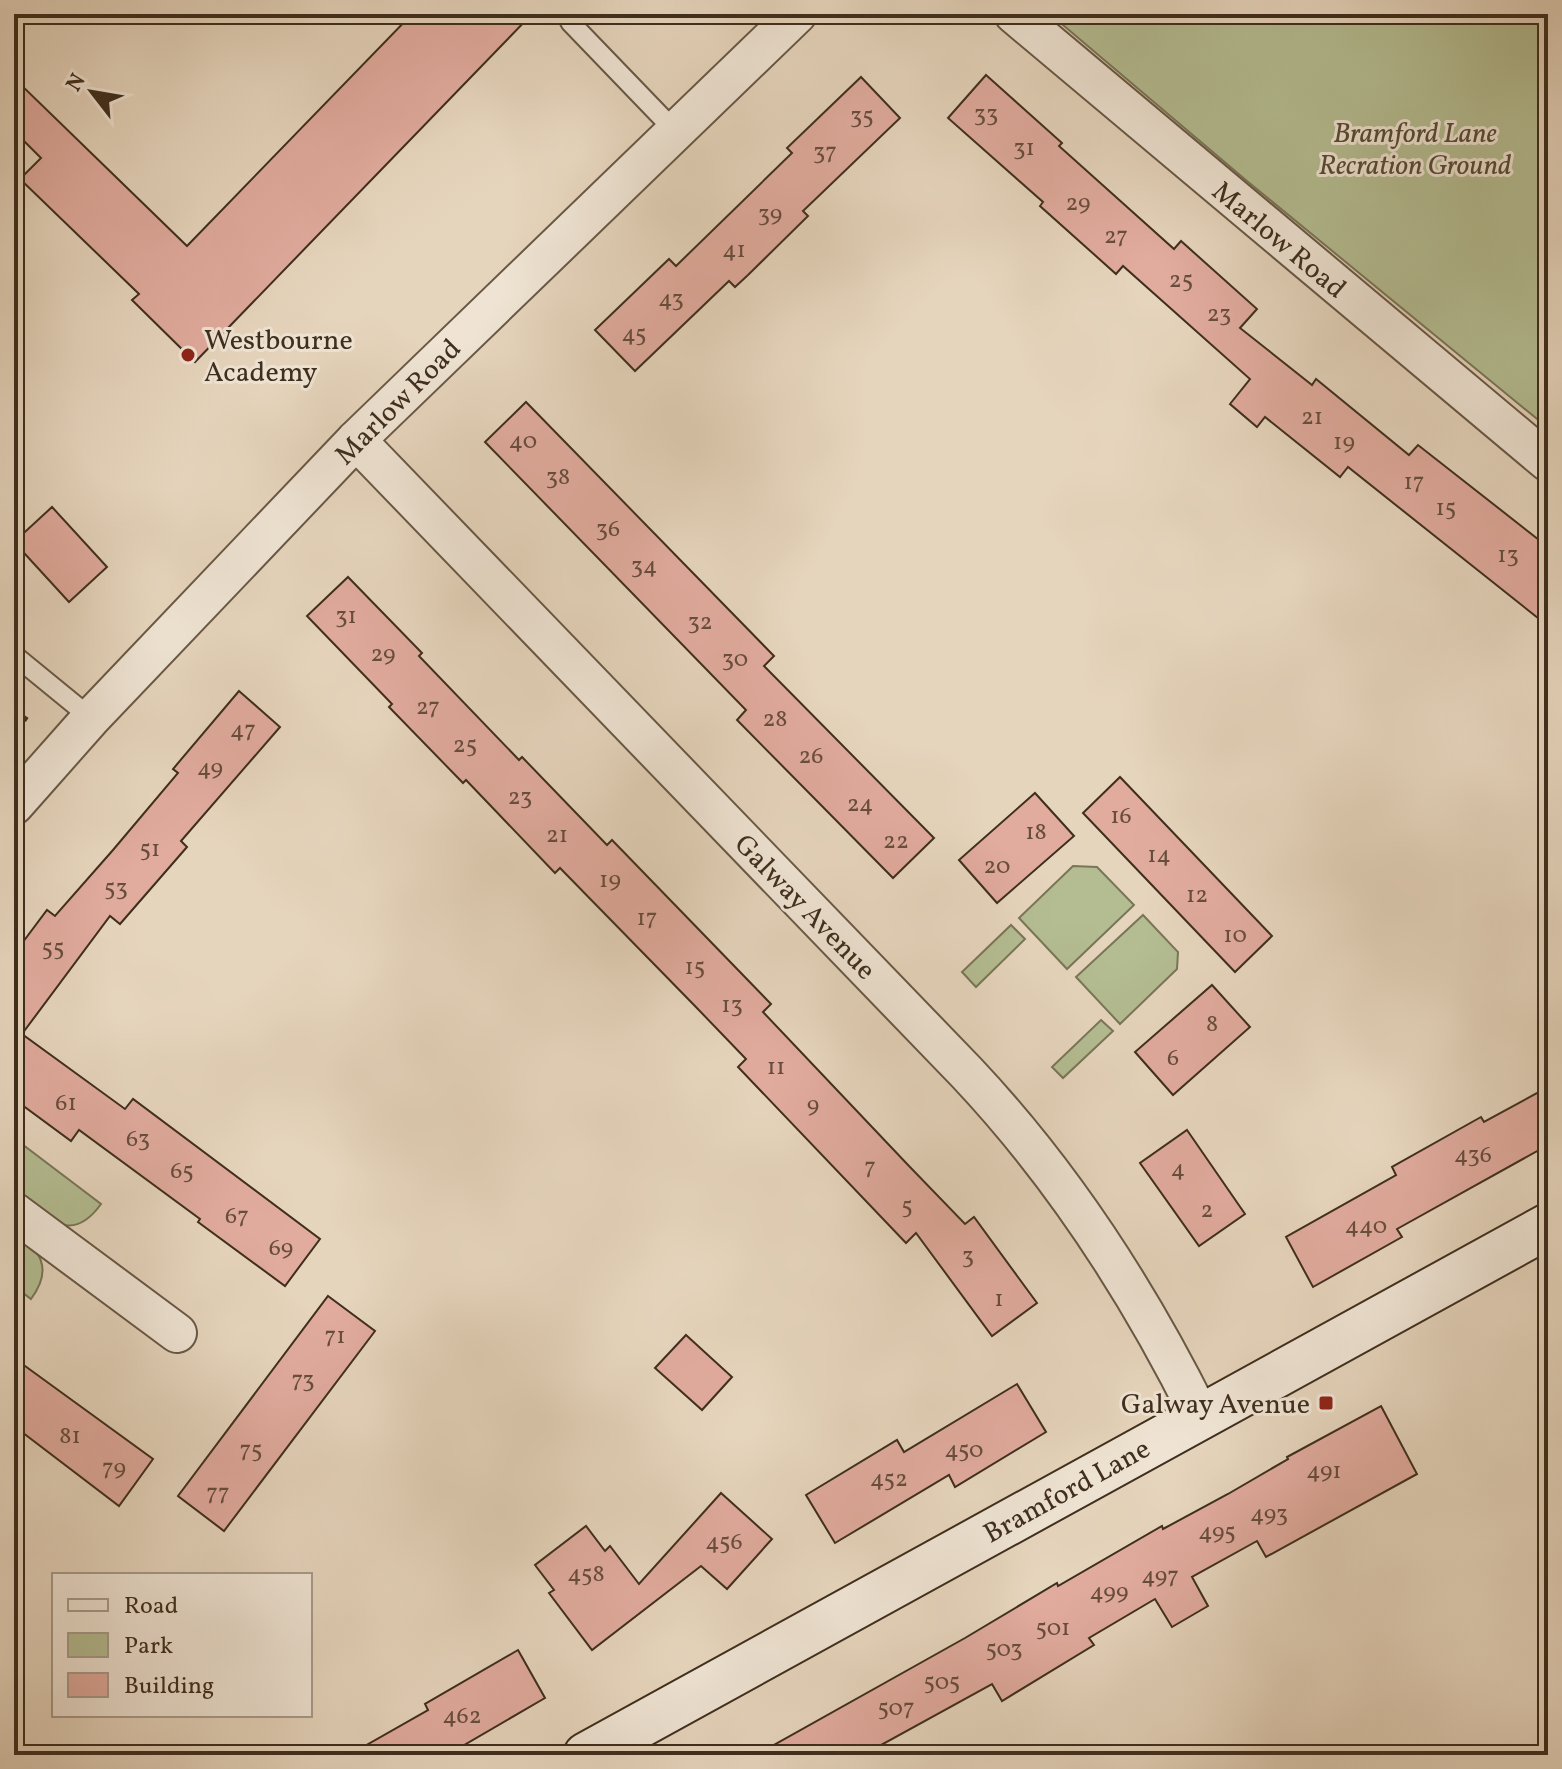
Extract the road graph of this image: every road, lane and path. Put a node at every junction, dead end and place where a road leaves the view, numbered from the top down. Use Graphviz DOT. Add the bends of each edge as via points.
graph roads {
  1 [pos="578,14"];
  2 [pos="797,14"];
  3 [pos="1014,14"];
  4 [pos="675,131"];
  5 [pos="356,440"];
  6 [pos="1548,462"];
  7 [pos="14,655"];
  8 [pos="91,718"];
  9 [pos="14,805"];
  10 [pos="14,1212"];
  11 [pos="1548,1226"];
  12 [pos="177,1333"];
  13 [pos="1200,1416"];
  14 [pos="586,1755"];
  1 -- 4 [label="lane" via="570,22"];
  2 -- 4 [label="street, Marlow Road"];
  3 -- 6 [label="street, Marlow Road"];
  4 -- 5 [label="street, Marlow Road"];
  5 -- 8 [label="street, Marlow Road"];
  5 -- 13 [label="street, Galway Avenue" via="1029,1142 1123,1277"];
  7 -- 8 [label="lane"];
  8 -- 9 [label="street, Marlow Road"];
  10 -- 12 [label="street"];
  11 -- 13 [label="street, Bramford Lane"];
  13 -- 14 [label="street, Bramford Lane"];
}
